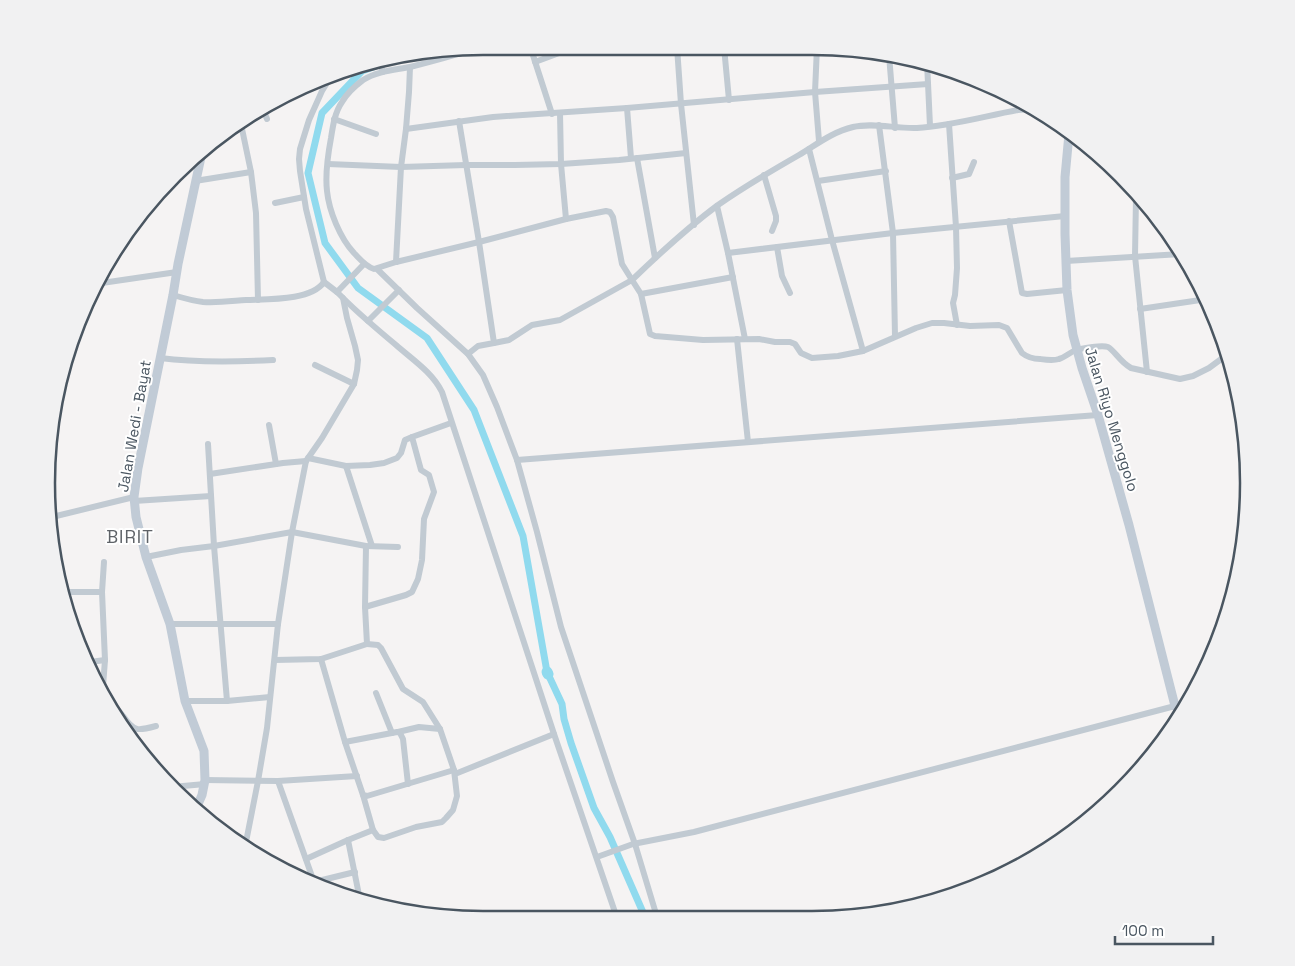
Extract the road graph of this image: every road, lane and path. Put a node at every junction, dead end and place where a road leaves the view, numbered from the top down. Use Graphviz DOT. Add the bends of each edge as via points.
graph roads {
  1 [pos="533,55"];
  2 [pos="554,55"];
  3 [pos="678,55"];
  4 [pos="725,55"];
  5 [pos="817,55"];
  6 [pos="454,56"];
  7 [pos="535,62"];
  8 [pos="889,62"];
  9 [pos="410,67"];
  10 [pos="381,68"];
  11 [pos="927,71"];
  12 [pos="382,72"];
  13 [pos="928,84"];
  14 [pos="325,86"];
  15 [pos="891,86"];
  16 [pos="815,92"];
  17 [pos="729,100"];
  18 [pos="681,104"];
  19 [pos="627,108"];
  20 [pos="1022,110"];
  21 [pos="560,113"];
  22 [pos="265,114"];
  23 [pos="552,114"];
  24 [pos="267,119"];
  25 [pos="334,120"];
  26 [pos="459,121"];
  27 [pos="949,124"];
  28 [pos="879,126"];
  29 [pos="930,126"];
  30 [pos="406,128"];
  31 [pos="895,128"];
  32 [pos="242,129"];
  33 [pos="376,134"];
  34 [pos="1068,140"];
  35 [pos="819,141"];
  36 [pos="809,149"];
  37 [pos="686,153"];
  38 [pos="634,158"];
  39 [pos="974,162"];
  40 [pos="199,163"];
  41 [pos="328,164"];
  42 [pos="562,164"];
  43 [pos="466,165"];
  44 [pos="401,167"];
  45 [pos="886,171"];
  46 [pos="251,172"];
  47 [pos="764,176"];
  48 [pos="952,178"];
  49 [pos="195,181"];
  50 [pos="818,181"];
  51 [pos="304,197"];
  52 [pos="275,202"];
  53 [pos="1136,203"];
  54 [pos="717,206"];
  55 [pos="1065,216"];
  56 [pos="566,219"];
  57 [pos="1009,221"];
  58 [pos="694,225"];
  59 [pos="956,227"];
  60 [pos="772,231"];
  61 [pos="893,233"];
  62 [pos="832,240"];
  63 [pos="479,242"];
  64 [pos="777,247"];
  65 [pos="728,253"];
  66 [pos="1174,254"];
  67 [pos="1135,256"];
  68 [pos="655,258"];
  69 [pos="1066,260"];
  70 [pos="396,262"];
  71 [pos="362,266"];
  72 [pos="377,268"];
  73 [pos="177,272"];
  74 [pos="733,277"];
  75 [pos="632,280"];
  76 [pos="324,282"];
  77 [pos="105,283"];
  78 [pos="338,290"];
  79 [pos="1067,290"];
  80 [pos="398,291"];
  81 [pos="790,293"];
  82 [pos="642,294"];
  83 [pos="173,295"];
  84 [pos="343,298"];
  85 [pos="258,300"];
  86 [pos="1199,300"];
  87 [pos="1140,309"];
  88 [pos="369,320"];
  89 [pos="957,325"];
  90 [pos="895,336"];
  91 [pos="737,339"];
  92 [pos="745,339"];
  93 [pos="494,343"];
  94 [pos="1076,350"];
  95 [pos="863,351"];
  96 [pos="468,354"];
  97 [pos="160,358"];
  98 [pos="1221,359"];
  99 [pos="273,360"];
  100 [pos="315,365"];
  101 [pos="1147,372"];
  102 [pos="354,384"];
  103 [pos="1098,415"];
  104 [pos="451,423"];
  105 [pos="268,425"];
  106 [pos="412,437"];
  107 [pos="748,442"];
  108 [pos="208,444"];
  109 [pos="307,460"];
  110 [pos="516,460"];
  111 [pos="276,464"];
  112 [pos="346,466"];
  113 [pos="210,474"];
  114 [pos="211,496"];
  115 [pos="134,499"];
  116 [pos="57,520"];
  117 [pos="292,532"];
  118 [pos="214,546"];
  119 [pos="369,546"];
  120 [pos="398,547"];
  121 [pos="146,557"];
  122 [pos="104,562"];
  123 [pos="70,592"];
  124 [pos="102,592"];
  125 [pos="365,607"];
  126 [pos="170,624"];
  127 [pos="221,624"];
  128 [pos="278,624"];
  129 [pos="367,644"];
  130 [pos="320,659"];
  131 [pos="105,660"];
  132 [pos="275,660"];
  133 [pos="94,661"];
  134 [pos="103,681"];
  135 [pos="376,694"];
  136 [pos="270,697"];
  137 [pos="185,701"];
  138 [pos="227,701"];
  139 [pos="1175,706"];
  140 [pos="129,723"];
  141 [pos="156,726"];
  142 [pos="440,729"];
  143 [pos="394,733"];
  144 [pos="554,734"];
  145 [pos="346,742"];
  146 [pos="455,772"];
  147 [pos="357,776"];
  148 [pos="258,781"];
  149 [pos="278,781"];
  150 [pos="205,782"];
  151 [pos="408,784"];
  152 [pos="180,786"];
  153 [pos="363,795"];
  154 [pos="198,803"];
  155 [pos="373,830"];
  156 [pos="246,840"];
  157 [pos="348,840"];
  158 [pos="634,844"];
  159 [pos="598,857"];
  160 [pos="306,859"];
  161 [pos="354,872"];
  162 [pos="310,874"];
  163 [pos="323,879"];
  164 [pos="358,892"];
  165 [pos="615,911"];
  166 [pos="655,911"];
  1 -- 7 [label="street"];
  2 -- 7 [label="street"];
  3 -- 18 [label="street"];
  4 -- 17 [label="street"];
  5 -- 16 [label="street"];
  6 -- 9 [label="street"];
  7 -- 23 [label="street"];
  8 -- 15 [label="street"];
  9 -- 12 [label="street"];
  9 -- 30 [label="street"];
  10 -- 12 [label="street"];
  11 -- 13 [label="street"];
  12 -- 25 [label="street" via="363,80 350,91 341,102"];
  13 -- 15 [label="street"];
  13 -- 29 [label="street"];
  14 -- 51 [label="street" via="300,149"];
  15 -- 16 [label="street"];
  15 -- 31 [label="street"];
  16 -- 17 [label="street"];
  16 -- 35 [label="street"];
  17 -- 18 [label="street"];
  18 -- 19 [label="street"];
  18 -- 37 [label="street"];
  19 -- 21 [label="street"];
  19 -- 38 [label="street"];
  20 -- 27 [label="street"];
  21 -- 23 [label="street"];
  21 -- 42 [label="street"];
  22 -- 24 [label="street"];
  23 -- 26 [label="street"];
  25 -- 33 [label="street"];
  25 -- 41 [label="street"];
  26 -- 30 [label="street"];
  26 -- 43 [label="street"];
  27 -- 29 [label="street"];
  27 -- 48 [label="street"];
  28 -- 31 [label="street"];
  28 -- 35 [label="street" via="853,127"];
  28 -- 45 [label="street"];
  29 -- 31 [label="street"];
  30 -- 44 [label="street"];
  32 -- 46 [label="street"];
  34 -- 55 [label="main road, Jalan Riyo Menggolo"];
  35 -- 36 [label="street"];
  36 -- 47 [label="street"];
  36 -- 50 [label="street"];
  37 -- 38 [label="street"];
  37 -- 58 [label="street"];
  38 -- 42 [label="street"];
  38 -- 68 [label="street"];
  39 -- 48 [label="street" via="969,174"];
  40 -- 49 [label="main road, Jalan Wedi - Bayat"];
  41 -- 44 [label="street"];
  41 -- 71 [label="street" via="327,192 339,230"];
  42 -- 43 [label="street"];
  42 -- 56 [label="street"];
  43 -- 44 [label="street"];
  43 -- 63 [label="street"];
  44 -- 70 [label="street"];
  45 -- 50 [label="street"];
  45 -- 61 [label="street"];
  46 -- 49 [label="street"];
  46 -- 85 [label="street" via="256,213"];
  47 -- 54 [label="street"];
  47 -- 60 [label="street" via="776,216"];
  48 -- 59 [label="street"];
  49 -- 73 [label="main road, Jalan Wedi - Bayat"];
  50 -- 62 [label="street"];
  51 -- 52 [label="street"];
  51 -- 76 [label="street"];
  53 -- 67 [label="street"];
  54 -- 58 [label="street"];
  54 -- 65 [label="street"];
  55 -- 57 [label="street"];
  55 -- 69 [label="main road, Jalan Riyo Menggolo"];
  56 -- 63 [label="street"];
  56 -- 75 [label="street" via="611,212 622,264"];
  57 -- 59 [label="street"];
  57 -- 79 [label="street" via="1022,293"];
  58 -- 68 [label="street"];
  59 -- 61 [label="street"];
  59 -- 89 [label="street" via="957,276 953,303"];
  61 -- 62 [label="street"];
  61 -- 90 [label="street"];
  62 -- 64 [label="street"];
  62 -- 95 [label="street"];
  63 -- 70 [label="street"];
  63 -- 93 [label="street"];
  64 -- 65 [label="street"];
  64 -- 81 [label="street" via="782,276"];
  65 -- 74 [label="street"];
  66 -- 67 [label="street"];
  67 -- 69 [label="street"];
  67 -- 87 [label="street"];
  68 -- 75 [label="street"];
  69 -- 79 [label="main road, Jalan Riyo Menggolo"];
  70 -- 72 [label="street"];
  71 -- 72 [label="street"];
  71 -- 78 [label="street"];
  72 -- 80 [label="street"];
  73 -- 77 [label="street"];
  73 -- 83 [label="main road, Jalan Wedi - Bayat"];
  74 -- 82 [label="street"];
  74 -- 92 [label="street"];
  75 -- 82 [label="street"];
  75 -- 93 [label="street" via="560,320 532,326 509,340"];
  76 -- 78 [label="street"];
  76 -- 85 [label="street" via="320,288 298,296"];
  78 -- 84 [label="street"];
  79 -- 94 [label="main road, Jalan Riyo Menggolo"];
  80 -- 88 [label="street"];
  80 -- 96 [label="street"];
  82 -- 91 [label="street" via="651,335 703,340"];
  83 -- 85 [label="street" via="206,302"];
  83 -- 97 [label="main road, Jalan Wedi - Bayat"];
  84 -- 88 [label="street"];
  84 -- 102 [label="street" via="358,360"];
  86 -- 87 [label="street"];
  87 -- 101 [label="street"];
  88 -- 104 [label="street" via="429,372 442,392"];
  89 -- 90 [label="street" via="932,322"];
  89 -- 94 [label="street" via="999,325 1007,328 1022,353 1034,359 1057,360"];
  90 -- 95 [label="street"];
  91 -- 92 [label="street"];
  91 -- 107 [label="street"];
  92 -- 95 [label="street" via="793,343 800,353 812,358"];
  93 -- 96 [label="street" via="478,346"];
  94 -- 101 [label="street" via="1108,347 1125,365"];
  94 -- 103 [label="main road, Jalan Riyo Menggolo"];
  96 -- 110 [label="street" via="498,407"];
  97 -- 99 [label="street" via="226,362"];
  97 -- 115 [label="main road, Jalan Wedi - Bayat"];
  98 -- 101 [label="street" via="1188,377"];
  100 -- 102 [label="street"];
  102 -- 109 [label="street"];
  103 -- 107 [label="street"];
  103 -- 139 [label="main road, Jalan Riyo Menggolo"];
  104 -- 106 [label="street"];
  104 -- 144 [label="street"];
  105 -- 111 [label="street"];
  106 -- 112 [label="street" via="405,440 401,453 395,459"];
  106 -- 125 [label="street" via="421,470 429,476 434,492 424,519 418,579 412,592 406,596"];
  107 -- 110 [label="street"];
  108 -- 113 [label="street"];
  109 -- 111 [label="street"];
  109 -- 112 [label="street"];
  109 -- 117 [label="street"];
  110 -- 158 [label="street" via="561,627"];
  111 -- 113 [label="street"];
  112 -- 119 [label="street"];
  113 -- 114 [label="street"];
  114 -- 115 [label="street"];
  114 -- 118 [label="street"];
  115 -- 116 [label="street"];
  115 -- 121 [label="main road, Jalan Wedi - Bayat"];
  117 -- 118 [label="street"];
  117 -- 119 [label="street"];
  117 -- 128 [label="street"];
  118 -- 121 [label="street"];
  118 -- 127 [label="street"];
  119 -- 120 [label="street"];
  119 -- 125 [label="street"];
  121 -- 126 [label="main road, Jalan Wedi - Bayat"];
  122 -- 124 [label="street"];
  123 -- 124 [label="street"];
  124 -- 131 [label="street"];
  125 -- 129 [label="street"];
  126 -- 127 [label="street"];
  126 -- 137 [label="main road, Jalan Wedi - Bayat"];
  127 -- 128 [label="street"];
  127 -- 138 [label="street"];
  128 -- 132 [label="street"];
  129 -- 130 [label="street"];
  129 -- 142 [label="street" via="382,648 403,689 423,702"];
  130 -- 132 [label="street"];
  130 -- 145 [label="street"];
  131 -- 133 [label="street"];
  131 -- 134 [label="street"];
  132 -- 136 [label="street"];
  135 -- 143 [label="street"];
  136 -- 138 [label="street"];
  136 -- 148 [label="street"];
  137 -- 138 [label="street"];
  137 -- 150 [label="main road, Jalan Wedi - Bayat" via="204,751"];
  139 -- 158 [label="street" via="694,832"];
  140 -- 141 [label="street" via="141,730"];
  142 -- 143 [label="street" via="419,727"];
  142 -- 146 [label="street"];
  143 -- 145 [label="street"];
  143 -- 151 [label="street" via="403,736"];
  144 -- 146 [label="street"];
  144 -- 159 [label="street"];
  145 -- 147 [label="street"];
  146 -- 151 [label="street"];
  146 -- 155 [label="street" via="455,804 442,822 384,838 378,837"];
  147 -- 149 [label="street"];
  147 -- 153 [label="street"];
  148 -- 149 [label="street"];
  148 -- 150 [label="street"];
  148 -- 156 [label="street"];
  149 -- 160 [label="street"];
  150 -- 152 [label="street"];
  150 -- 154 [label="main road, Jalan Wedi - Bayat"];
  151 -- 153 [label="street"];
  153 -- 155 [label="street"];
  155 -- 157 [label="street"];
  157 -- 160 [label="street"];
  157 -- 161 [label="street"];
  158 -- 159 [label="street"];
  158 -- 166 [label="street"];
  159 -- 165 [label="street"];
  160 -- 162 [label="street"];
  161 -- 163 [label="street"];
  161 -- 164 [label="street"];
}
